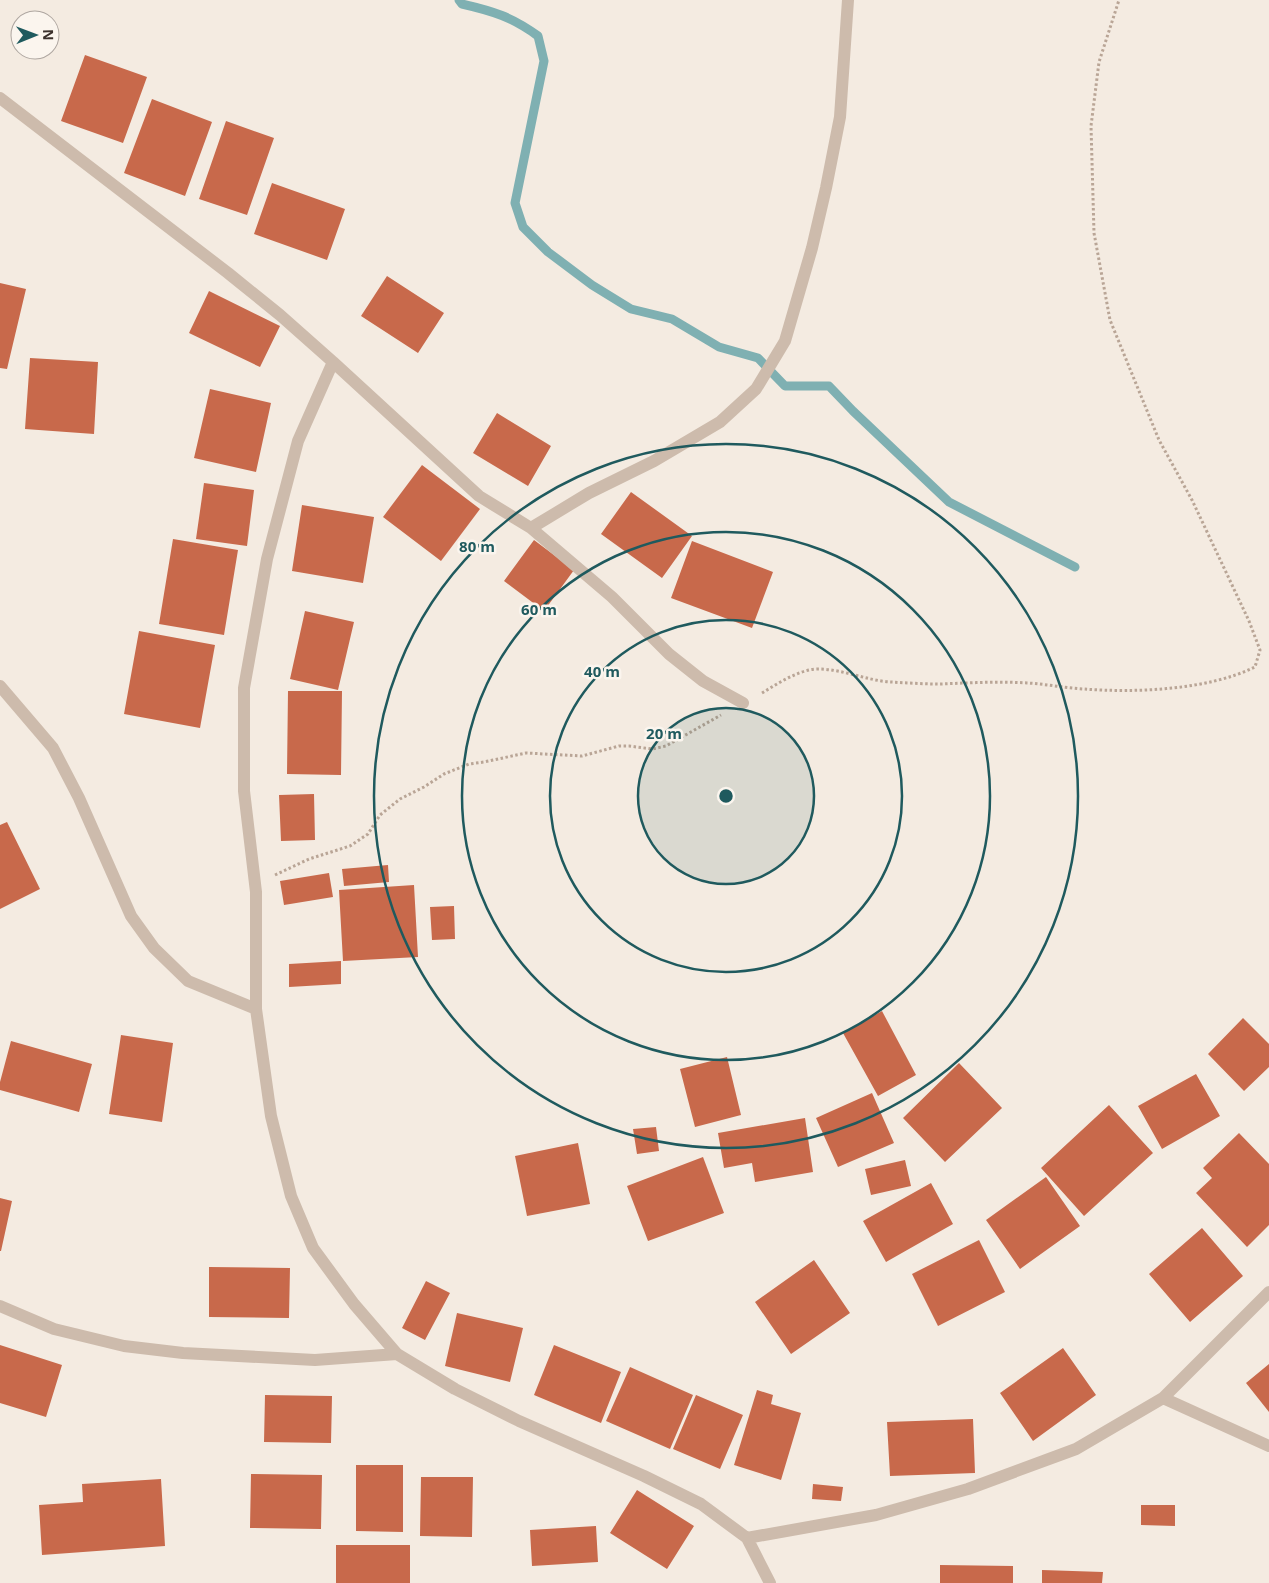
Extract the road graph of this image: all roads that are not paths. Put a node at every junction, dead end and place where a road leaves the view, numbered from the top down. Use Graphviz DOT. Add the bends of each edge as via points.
graph roads {
  1 [pos="848,0"];
  2 [pos="0,98"];
  3 [pos="333,362"];
  4 [pos="531,528"];
  5 [pos="0,686"];
  6 [pos="743,703"];
  7 [pos="256,1009"];
  8 [pos="1269,1292"];
  9 [pos="0,1306"];
  10 [pos="397,1354"];
  11 [pos="1163,1398"];
  12 [pos="1269,1446"];
  13 [pos="747,1538"];
  14 [pos="770,1583"];
  1 -- 4 [label="street" via="840,117 814,240 785,341 756,389 720,422"];
  2 -- 3 [label="street" via="228,273"];
  3 -- 4 [label="street" via="479,496"];
  3 -- 7 [label="street" via="298,441 267,559 244,688 244,791 256,892"];
  4 -- 6 [label="street" via="612,597 669,654 703,680"];
  5 -- 7 [label="street" via="53,748 79,798 131,916 154,948 188,981"];
  7 -- 10 [label="street" via="271,1116 291,1196 313,1248 354,1304"];
  8 -- 11 [label="street"];
  9 -- 10 [label="street" via="54,1329 124,1346 183,1353 315,1360"];
  10 -- 13 [label="street" via="455,1389 519,1421 701,1504"];
  11 -- 12 [label="street"];
  11 -- 13 [label="street" via="1076,1449 968,1489 876,1515"];
  13 -- 14 [label="street"];
}
